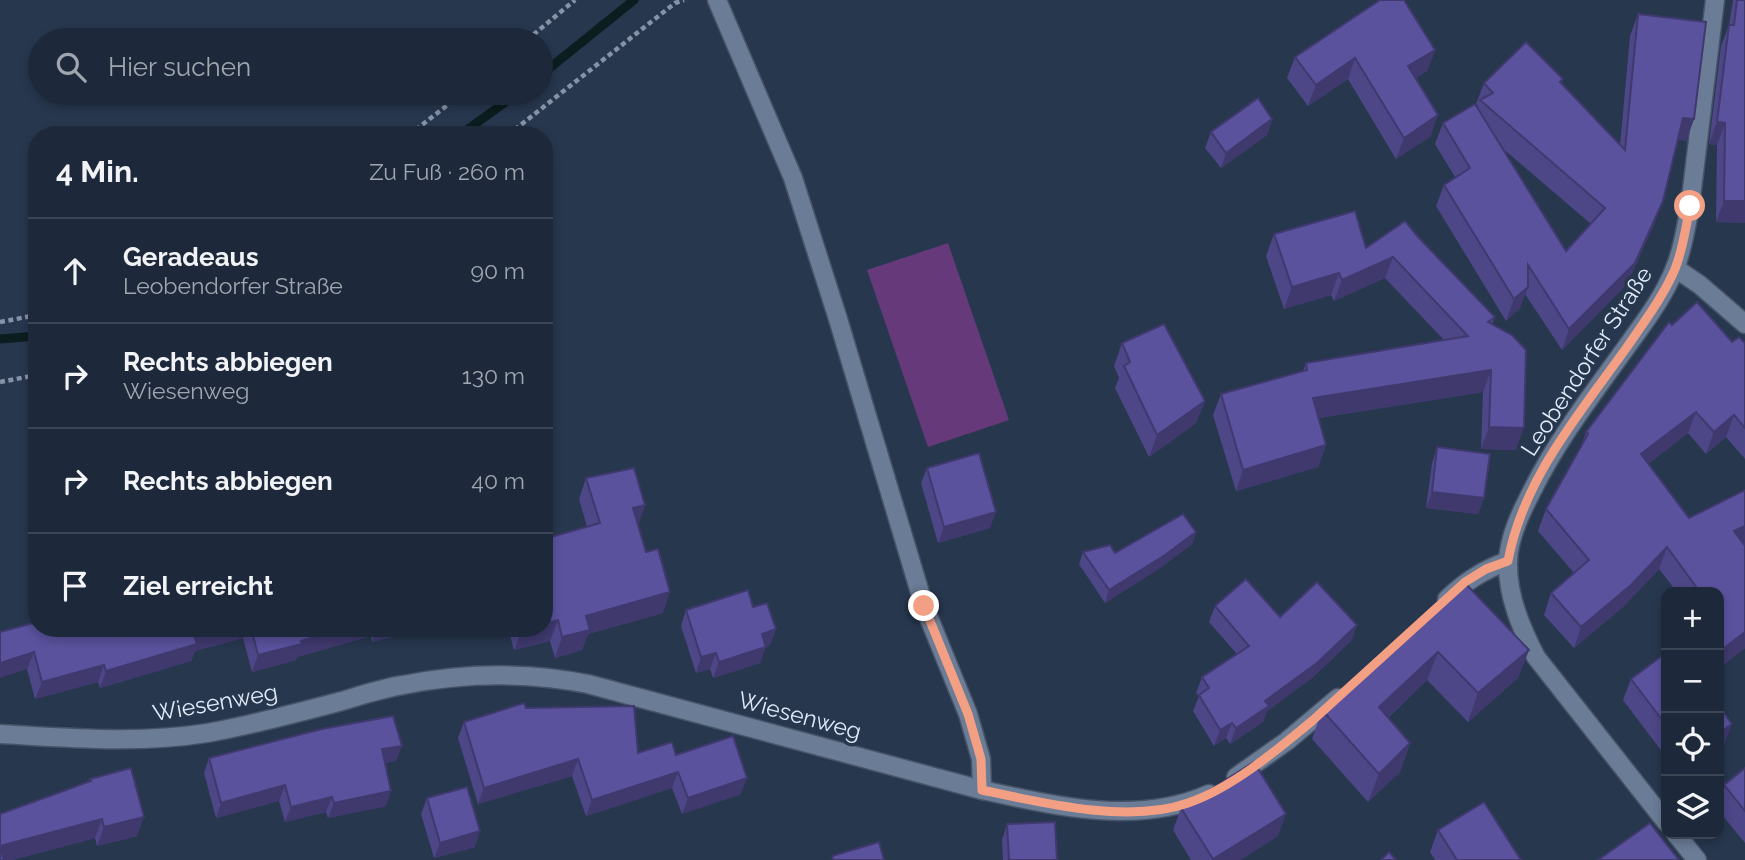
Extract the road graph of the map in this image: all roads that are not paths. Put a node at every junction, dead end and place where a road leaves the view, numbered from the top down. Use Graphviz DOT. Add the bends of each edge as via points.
graph roads {
  1 [pos="717,0"];
  2 [pos="1714,0"];
  3 [pos="1675,268"];
  4 [pos="1745,324"];
  5 [pos="1508,561"];
  6 [pos="1435,609"];
  7 [pos="1346,690"];
  8 [pos="0,734"];
  9 [pos="982,790"];
  10 [pos="1661,816"];
  11 [pos="1680,839"];
  12 [pos="1697,860"];
  1 -- 9 [label="street" via="793,178 924,606 968,714 981,759"];
  2 -- 3 [label="street, Leobendorfer Straße" via="1690,206"];
  3 -- 4 [label="street"];
  3 -- 5 [label="street, Leobendorfer Straße" via="1642,326 1539,476 1513,534"];
  5 -- 6 [label="street" via="1465,582"];
  5 -- 10 [label="street, Leobendorfer Straße" via="1521,626 1536,657"];
  7 -- 9 [label="street, Wiesenweg" via="1277,748 1212,793 1186,804 1105,811"];
  8 -- 9 [label="street, Wiesenweg" via="164,738 246,725 439,679 552,677"];
  11 -- 12 [label="street"];
}
